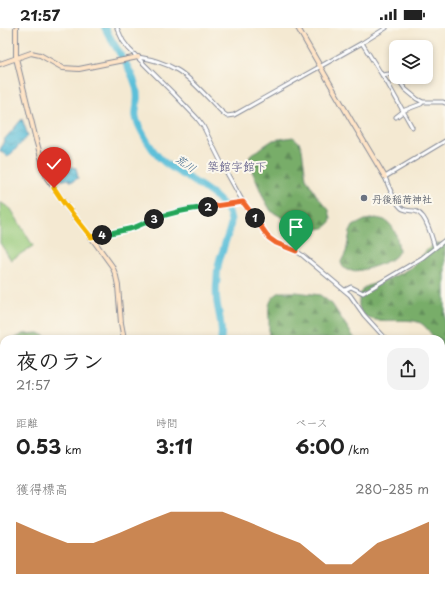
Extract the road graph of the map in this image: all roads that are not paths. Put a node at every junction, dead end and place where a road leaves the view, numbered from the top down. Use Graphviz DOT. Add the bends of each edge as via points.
graph roads {
  1 [pos="16,28"];
  2 [pos="117,28"];
  3 [pos="298,28"];
  4 [pos="386,28"];
  5 [pos="362,43"];
  6 [pos="138,57"];
  7 [pos="16,58"];
  8 [pos="0,64"];
  9 [pos="320,67"];
  10 [pos="382,75"];
  11 [pos="423,102"];
  12 [pos="445,103"];
  13 [pos="404,112"];
  14 [pos="396,117"];
  15 [pos="412,127"];
  16 [pos="445,141"];
  17 [pos="385,177"];
  18 [pos="243,202"];
  19 [pos="91,237"];
  20 [pos="445,240"];
  21 [pos="435,248"];
  22 [pos="345,290"];
  23 [pos="123,335"];
  24 [pos="382,335"];
  1 -- 7 [label="street"];
  2 -- 6 [label="street" via="123,41"];
  3 -- 9 [label="street"];
  4 -- 5 [label="street"];
  5 -- 9 [label="street"];
  5 -- 10 [label="street"];
  6 -- 7 [label="street" via="79,69 63,68 40,55 31,53"];
  6 -- 9 [label="street" via="178,70 227,116 234,115"];
  6 -- 18 [label="street" via="203,126"];
  7 -- 8 [label="street"];
  7 -- 19 [label="street" via="47,178"];
  9 -- 17 [label="street"];
  10 -- 11 [label="street" via="392,75 405,89"];
  10 -- 13 [label="street"];
  11 -- 12 [label="street"];
  11 -- 13 [label="street"];
  13 -- 14 [label="street"];
  13 -- 15 [label="street"];
  16 -- 17 [label="street"];
  17 -- 21 [label="street" via="400,206 405,210 416,210 422,216"];
  18 -- 19 [label="street" via="183,210 152,219 133,228"];
  18 -- 22 [label="street" via="269,238 302,255"];
  19 -- 23 [label="street" via="112,266 116,276"];
  20 -- 21 [label="street"];
  21 -- 22 [label="street" via="363,293 351,287"];
  22 -- 24 [label="street"];
}
